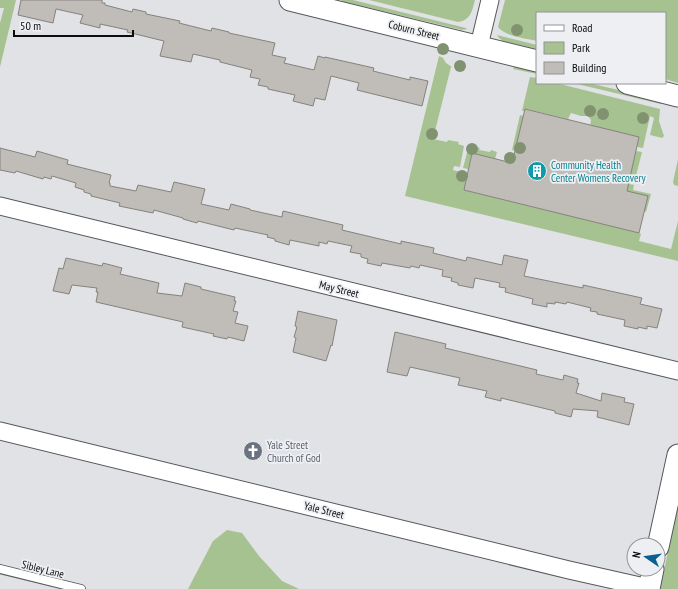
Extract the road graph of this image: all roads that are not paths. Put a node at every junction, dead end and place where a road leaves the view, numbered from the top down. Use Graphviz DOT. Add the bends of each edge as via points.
graph roads {
  1 [pos="290,0"];
  2 [pos="490,0"];
  3 [pos="479,46"];
  4 [pos="536,61"];
  5 [pos="631,84"];
  6 [pos="678,96"];
  7 [pos="1,210"];
  8 [pos="678,371"];
  9 [pos="0,431"];
  10 [pos="678,455"];
  11 [pos="660,537"];
  12 [pos="0,569"];
  13 [pos="650,582"];
  14 [pos="81,589"];
  1 -- 3 [label="street, Coburn Street"];
  2 -- 3 [label="street"];
  3 -- 4 [label="street, Coburn Street"];
  5 -- 6 [label="street"];
  7 -- 8 [label="street, May Street"];
  9 -- 13 [label="street, Yale Street" via="561,568"];
  10 -- 11 [label="street"];
  12 -- 14 [label="lane, Sibley Lane"];
}
